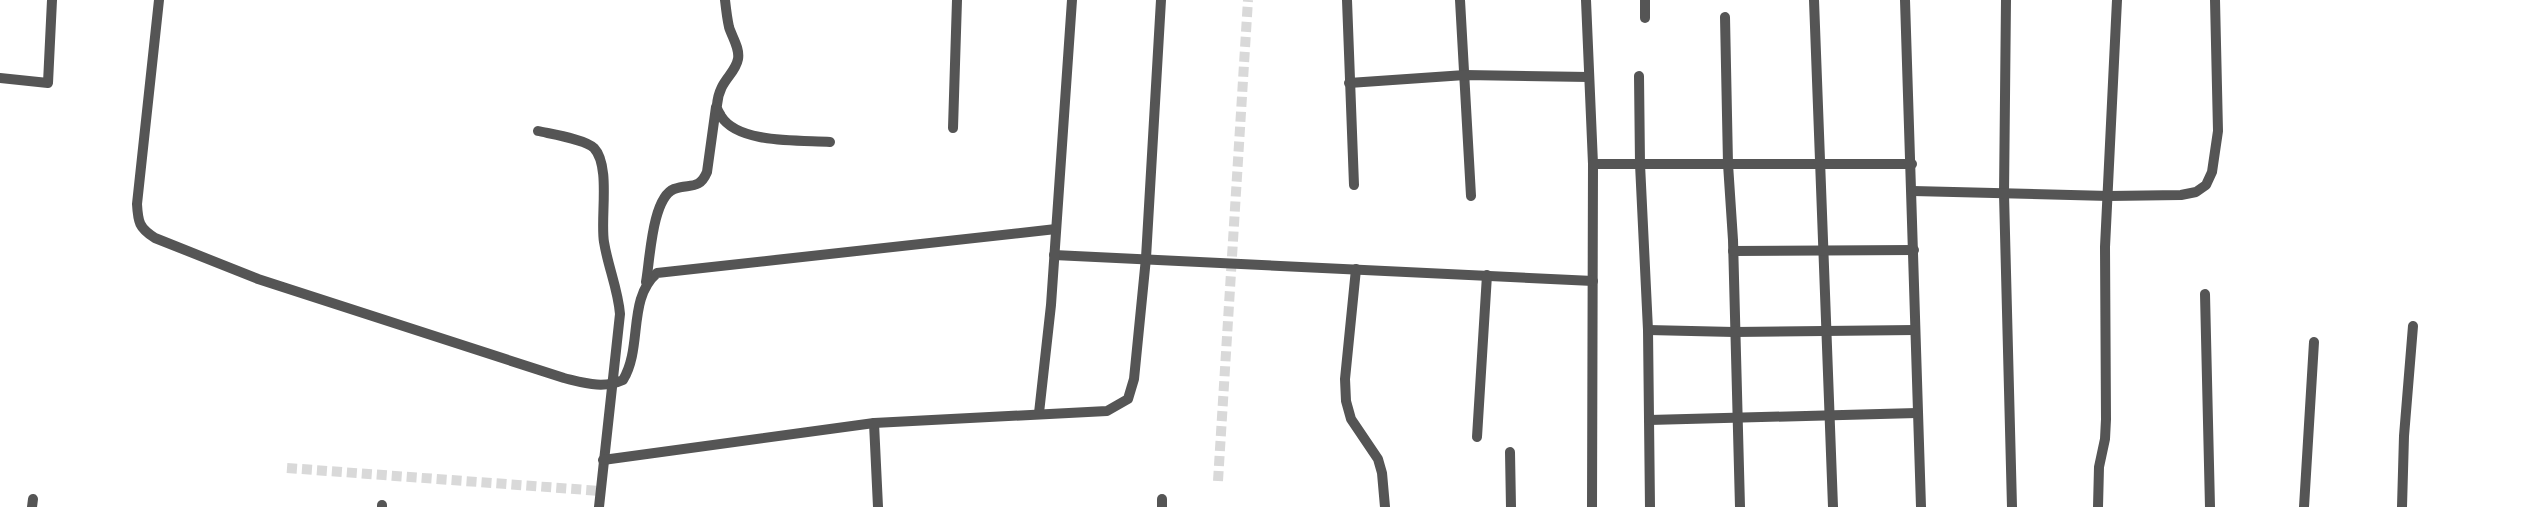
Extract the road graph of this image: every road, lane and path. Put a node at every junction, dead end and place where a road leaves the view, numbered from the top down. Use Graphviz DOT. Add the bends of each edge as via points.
graph roads {
  1 [pos="52,0"];
  2 [pos="159,0"];
  3 [pos="725,0"];
  4 [pos="957,0"];
  5 [pos="1072,0"];
  6 [pos="1161,0"];
  7 [pos="1347,0"];
  8 [pos="1460,0"];
  9 [pos="1586,0"];
  10 [pos="1645,0"];
  11 [pos="1814,0"];
  12 [pos="1905,0"];
  13 [pos="2006,0"];
  14 [pos="2117,0"];
  15 [pos="2215,0"];
  16 [pos="1725,17"];
  17 [pos="1645,18"];
  18 [pos="1464,75"];
  19 [pos="1639,76"];
  20 [pos="1589,77"];
  21 [pos="0,78"];
  22 [pos="1349,83"];
  23 [pos="716,107"];
  24 [pos="953,128"];
  25 [pos="538,131"];
  26 [pos="830,142"];
  27 [pos="1819,163"];
  28 [pos="1593,164"];
  29 [pos="1640,164"];
  30 [pos="1728,164"];
  31 [pos="1912,164"];
  32 [pos="1354,185"];
  33 [pos="1913,191"];
  34 [pos="2004,194"];
  35 [pos="1471,196"];
  36 [pos="2109,196"];
  37 [pos="1056,229"];
  38 [pos="1822,250"];
  39 [pos="1914,250"];
  40 [pos="1733,251"];
  41 [pos="1054,256"];
  42 [pos="1146,258"];
  43 [pos="1356,269"];
  44 [pos="1487,275"];
  45 [pos="1593,281"];
  46 [pos="646,282"];
  47 [pos="2205,294"];
  48 [pos="2413,326"];
  49 [pos="1648,330"];
  50 [pos="1825,330"];
  51 [pos="1915,330"];
  52 [pos="1734,332"];
  53 [pos="2314,342"];
  54 [pos="611,385"];
  55 [pos="1039,413"];
  56 [pos="1917,413"];
  57 [pos="1829,415"];
  58 [pos="1736,418"];
  59 [pos="1649,420"];
  60 [pos="874,422"];
  61 [pos="1477,437"];
  62 [pos="1510,452"];
  63 [pos="604,460"];
  64 [pos="599,507"];
  65 [pos="878,507"];
  66 [pos="1385,507"];
  67 [pos="1511,507"];
  68 [pos="1592,507"];
  69 [pos="1650,507"];
  70 [pos="1740,507"];
  71 [pos="1833,507"];
  72 [pos="1921,507"];
  73 [pos="2012,507"];
  74 [pos="2098,507"];
  75 [pos="2210,507"];
  76 [pos="2304,507"];
  77 [pos="2402,507"];
  1 -- 21 [label="street" via="48,83"];
  2 -- 54 [label="street" via="137,204 138,219 144,231 155,238 258,278 358,312 564,378 589,384"];
  3 -- 23 [label="street" via="730,28 738,49 738,59 722,84"];
  4 -- 24 [label="street"];
  5 -- 37 [label="street"];
  6 -- 42 [label="street"];
  7 -- 22 [label="street"];
  8 -- 18 [label="street"];
  9 -- 20 [label="street"];
  10 -- 17 [label="street"];
  11 -- 27 [label="street"];
  12 -- 31 [label="street"];
  13 -- 34 [label="street"];
  14 -- 36 [label="street"];
  15 -- 36 [label="street" via="2218,131 2212,172 2206,184 2196,192 2181,195"];
  16 -- 30 [label="street"];
  18 -- 20 [label="street"];
  18 -- 22 [label="street"];
  18 -- 35 [label="street"];
  19 -- 29 [label="street"];
  20 -- 28 [label="street"];
  22 -- 32 [label="street"];
  23 -- 26 [label="street" via="729,125 750,135"];
  23 -- 46 [label="street" via="707,172 703,181 673,189 660,203"];
  25 -- 54 [label="street" via="579,141 594,148 602,166 604,241 618,292 620,314"];
  27 -- 30 [label="street"];
  27 -- 31 [label="street"];
  27 -- 38 [label="street"];
  28 -- 29 [label="street"];
  28 -- 45 [label="street"];
  29 -- 30 [label="street"];
  29 -- 49 [label="street"];
  30 -- 40 [label="street"];
  31 -- 33 [label="street"];
  33 -- 34 [label="street"];
  33 -- 39 [label="street"];
  34 -- 36 [label="street"];
  34 -- 73 [label="street"];
  36 -- 74 [label="street" via="2105,248 2106,419 2099,467"];
  37 -- 41 [label="street"];
  37 -- 46 [label="street" via="656,273"];
  38 -- 39 [label="street"];
  38 -- 40 [label="street"];
  38 -- 50 [label="street"];
  39 -- 51 [label="street"];
  40 -- 52 [label="street"];
  41 -- 42 [label="street"];
  41 -- 55 [label="street"];
  42 -- 43 [label="street"];
  42 -- 55 [label="street" via="1134,379 1128,399 1107,411"];
  43 -- 44 [label="street"];
  43 -- 66 [label="street" via="1345,378 1346,401 1350,419 1378,459"];
  44 -- 45 [label="street"];
  44 -- 61 [label="street"];
  45 -- 68 [label="street"];
  46 -- 54 [label="street" via="640,297 629,370 623,380"];
  47 -- 75 [label="street"];
  48 -- 77 [label="street" via="2404,436"];
  49 -- 52 [label="street"];
  49 -- 59 [label="street"];
  50 -- 51 [label="street"];
  50 -- 52 [label="street"];
  50 -- 57 [label="street"];
  51 -- 56 [label="street"];
  52 -- 58 [label="street"];
  53 -- 76 [label="street"];
  54 -- 63 [label="street"];
  55 -- 60 [label="street"];
  56 -- 57 [label="street"];
  56 -- 72 [label="street"];
  57 -- 58 [label="street"];
  57 -- 71 [label="street"];
  58 -- 59 [label="street"];
  58 -- 70 [label="street"];
  59 -- 69 [label="street"];
  60 -- 63 [label="street"];
  60 -- 65 [label="street"];
  62 -- 67 [label="street"];
  63 -- 64 [label="street"];
}
